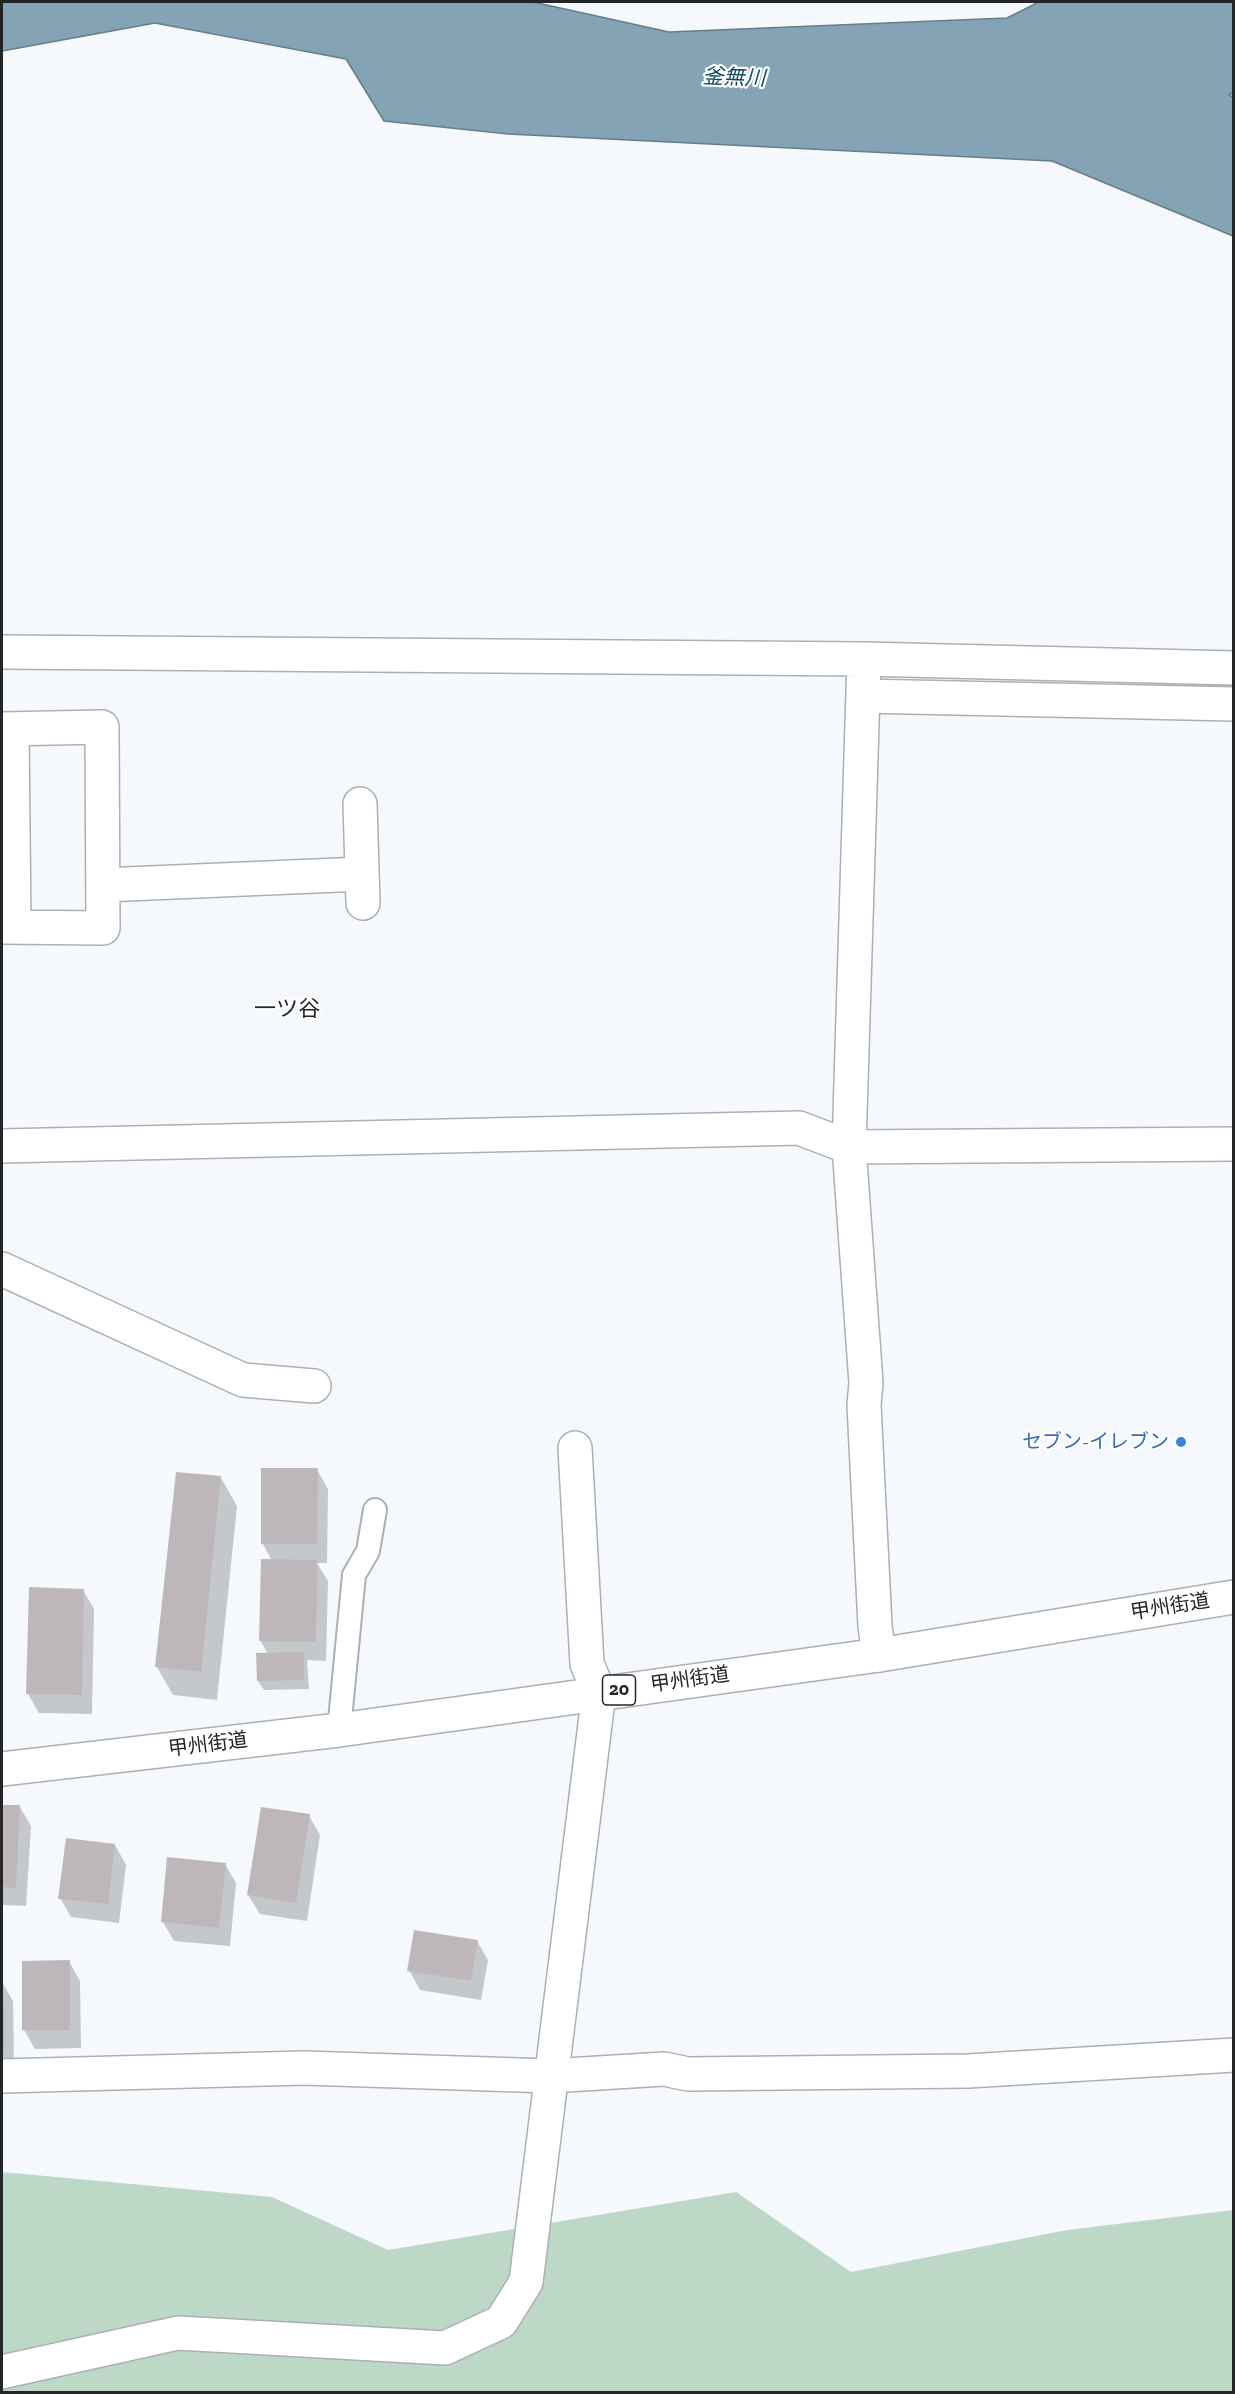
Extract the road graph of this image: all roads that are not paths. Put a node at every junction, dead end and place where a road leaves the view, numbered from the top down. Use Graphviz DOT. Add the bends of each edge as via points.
graph roads {
  1 [pos="2,652"];
  2 [pos="864,659"];
  3 [pos="1233,668"];
  4 [pos="863,696"];
  5 [pos="1233,704"];
  6 [pos="7,729"];
  7 [pos="360,804"];
  8 [pos="103,885"];
  9 [pos="8,927"];
  10 [pos="1233,1144"];
  11 [pos="2,1146"];
  12 [pos="849,1147"];
  13 [pos="2,1269"];
  14 [pos="314,1386"];
  15 [pos="575,1448"];
  16 [pos="375,1510"];
  17 [pos="1233,1597"];
  18 [pos="879,1656"];
  19 [pos="599,1692"];
  20 [pos="339,1730"];
  21 [pos="2,1769"];
  22 [pos="1233,2055"];
  23 [pos="2,2076"];
  24 [pos="550,2076"];
  25 [pos="2,2372"];
  1 -- 2 [label="main road"];
  2 -- 3 [label="main road"];
  2 -- 4 [label="main road"];
  4 -- 5 [label="main road"];
  4 -- 12 [label="main road"];
  6 -- 8 [label="main road" via="102,727"];
  6 -- 9 [label="main road"];
  7 -- 8 [label="main road" via="363,889"];
  8 -- 9 [label="main road" via="104,928"];
  10 -- 12 [label="main road"];
  11 -- 12 [label="main road" via="799,1128"];
  12 -- 18 [label="main road" via="866,1383 864,1405"];
  13 -- 14 [label="main road" via="243,1380"];
  15 -- 19 [label="main road" via="587,1664"];
  16 -- 20 [label="lane" via="368,1551 354,1575"];
  17 -- 18 [label="main road, 甲州街道 / 20"];
  18 -- 19 [label="main road, 甲州街道 / 20"];
  19 -- 20 [label="main road, 甲州街道 / 20"];
  19 -- 24 [label="main road"];
  20 -- 21 [label="main road, 甲州街道 / 20"];
  22 -- 24 [label="main road" via="968,2071 688,2074 664,2069"];
  23 -- 24 [label="main road" via="304,2068"];
  24 -- 25 [label="main road" via="526,2282 501,2322 444,2348 178,2333"];
}
